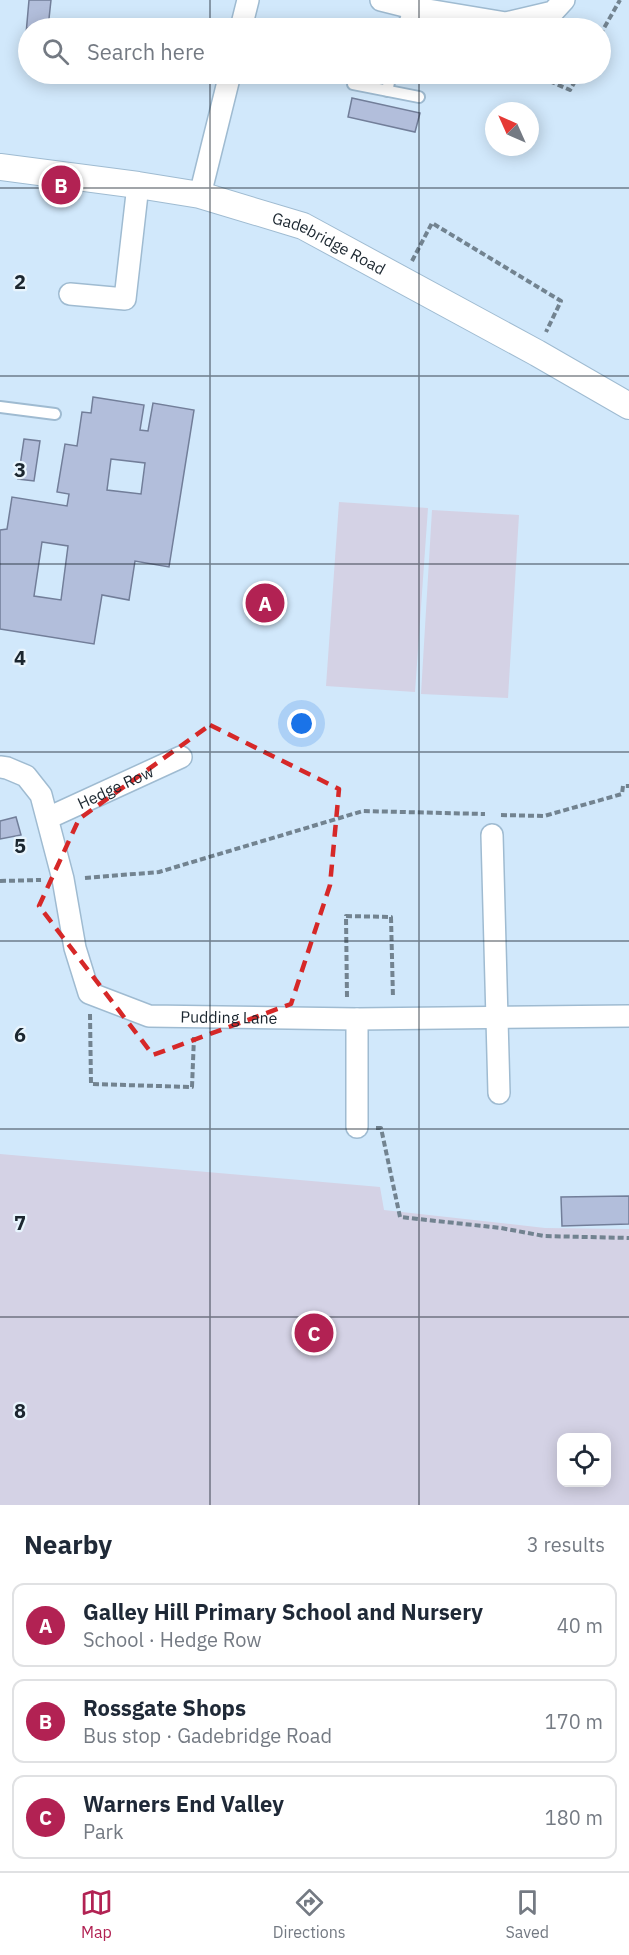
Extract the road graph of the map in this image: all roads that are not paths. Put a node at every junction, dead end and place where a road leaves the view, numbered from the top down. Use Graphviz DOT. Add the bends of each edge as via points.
graph roads {
  1 [pos="248,0"];
  2 [pos="381,0"];
  3 [pos="564,0"];
  4 [pos="409,7"];
  5 [pos="244,18"];
  6 [pos="406,18"];
  7 [pos="480,18"];
  8 [pos="525,18"];
  9 [pos="228,84"];
  10 [pos="353,84"];
  11 [pos="389,84"];
  12 [pos="387,91"];
  13 [pos="419,97"];
  14 [pos="0,167"];
  15 [pos="138,184"];
  16 [pos="200,195"];
  17 [pos="70,294"];
  18 [pos="0,406"];
  19 [pos="629,406"];
  20 [pos="55,414"];
  21 [pos="181,757"];
  22 [pos="0,767"];
  23 [pos="48,818"];
  24 [pos="490,825"];
  25 [pos="629,1016"];
  26 [pos="496,1018"];
  27 [pos="352,1019"];
  28 [pos="499,1093"];
  29 [pos="357,1127"];
  1 -- 5 [label="street"];
  2 -- 4 [label="street"];
  3 -- 8 [label="street" via="553,12"];
  4 -- 6 [label="lane"];
  4 -- 7 [label="street"];
  9 -- 16 [label="street"];
  10 -- 12 [label="lane"];
  11 -- 12 [label="lane"];
  12 -- 13 [label="lane"];
  14 -- 15 [label="street, Gadebridge Road"];
  15 -- 16 [label="street, Gadebridge Road"];
  15 -- 17 [label="street" via="125,299"];
  16 -- 19 [label="street, Gadebridge Road" via="303,226"];
  18 -- 20 [label="lane"];
  21 -- 23 [label="street, Hedge Row"];
  22 -- 23 [label="street" via="26,776 40,795"];
  23 -- 27 [label="street, Pudding Lane" via="75,948 89,993 149,1016"];
  24 -- 26 [label="street"];
  25 -- 26 [label="street, Pudding Lane"];
  26 -- 27 [label="street, Pudding Lane"];
  26 -- 28 [label="street"];
  27 -- 29 [label="street"];
}
